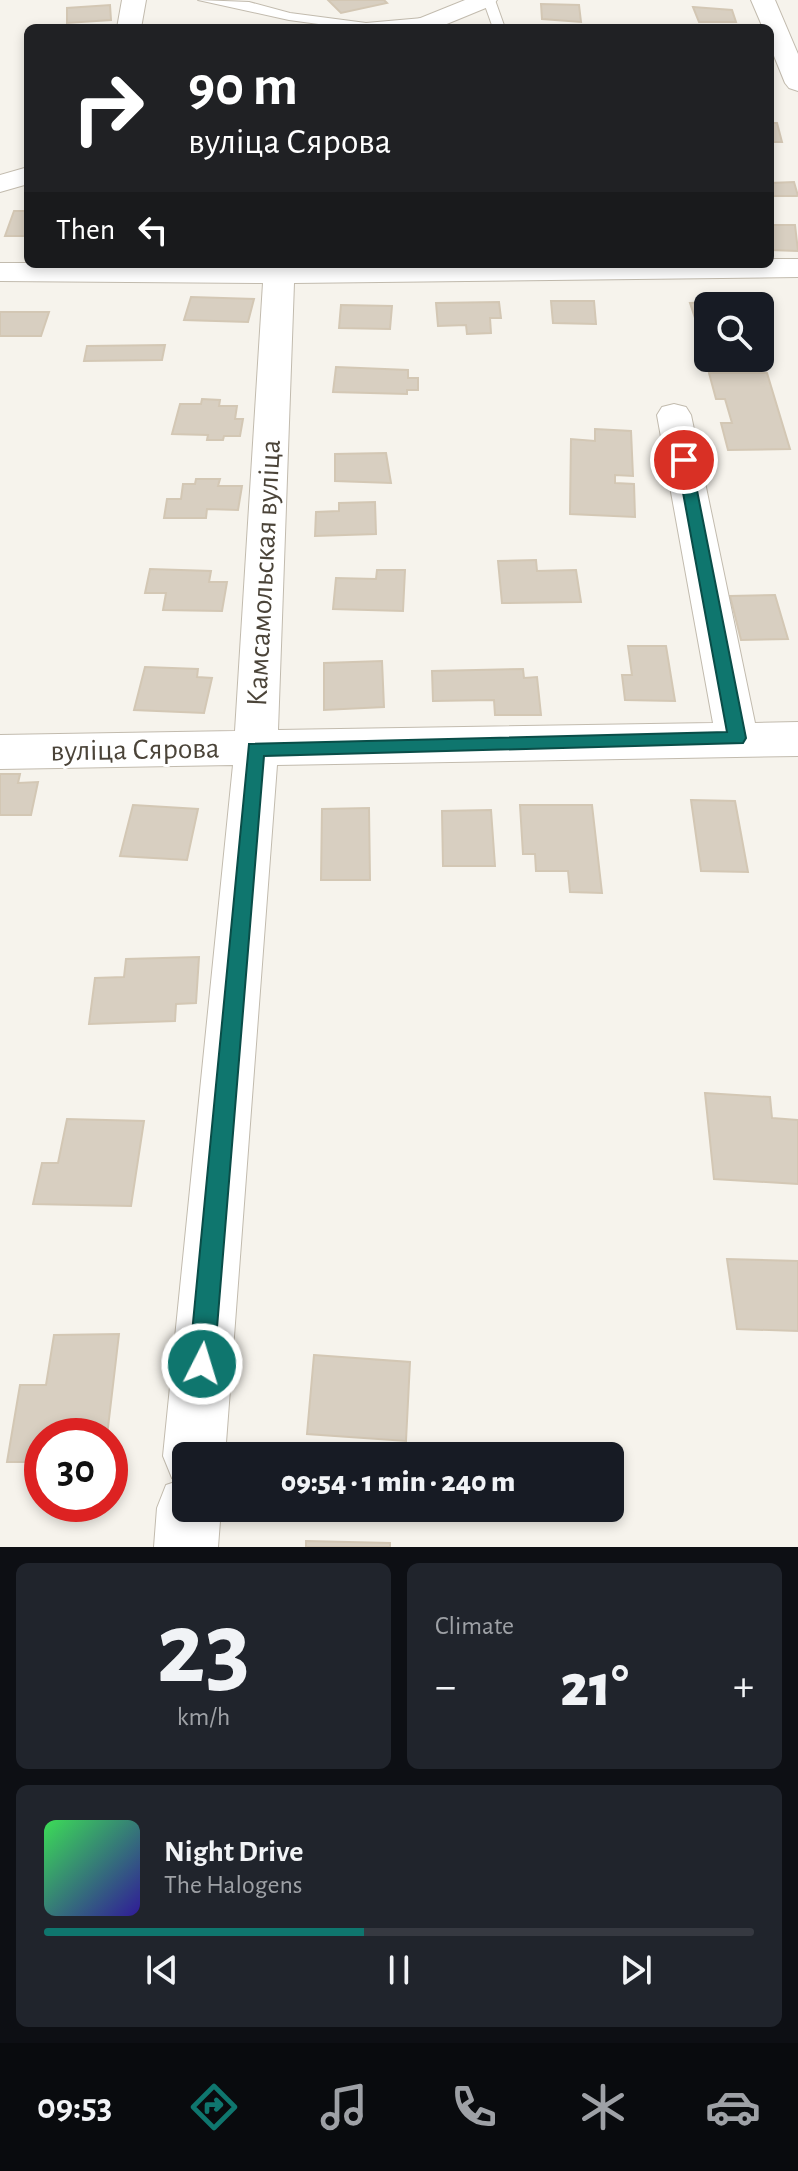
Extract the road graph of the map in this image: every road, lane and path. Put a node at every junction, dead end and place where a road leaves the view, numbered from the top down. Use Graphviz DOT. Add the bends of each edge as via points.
graph roads {
  1 [pos="134,0"];
  2 [pos="204,0"];
  3 [pos="487,0"];
  4 [pos="763,0"];
  5 [pos="290,22"];
  6 [pos="130,24"];
  7 [pos="320,24"];
  8 [pos="425,24"];
  9 [pos="497,24"];
  10 [pos="773,24"];
  11 [pos="774,26"];
  12 [pos="798,83"];
  13 [pos="24,176"];
  14 [pos="0,184"];
  15 [pos="798,268"];
  16 [pos="279,269"];
  17 [pos="0,272"];
  18 [pos="674,415"];
  19 [pos="737,738"];
  20 [pos="798,739"];
  21 [pos="256,749"];
  22 [pos="0,752"];
  23 [pos="195,1442"];
  24 [pos="188,1522"];
  25 [pos="186,1547"];
  1 -- 6 [label="street"];
  2 -- 5 [label="lane" via="249,5"];
  3 -- 8 [label="street"];
  3 -- 9 [label="lane"];
  4 -- 10 [label="street"];
  5 -- 7 [label="lane"];
  11 -- 12 [label="street"];
  13 -- 14 [label="street"];
  15 -- 16 [label="street"];
  16 -- 17 [label="street"];
  16 -- 21 [label="street, Камсамольская вуліца"];
  18 -- 19 [label="street"];
  19 -- 20 [label="street, вуліца Сярова"];
  19 -- 21 [label="street, вуліца Сярова"];
  21 -- 22 [label="street, вуліца Сярова"];
  21 -- 23 [label="street, Камсамольская вуліца"];
  24 -- 25 [label="street"];
}
